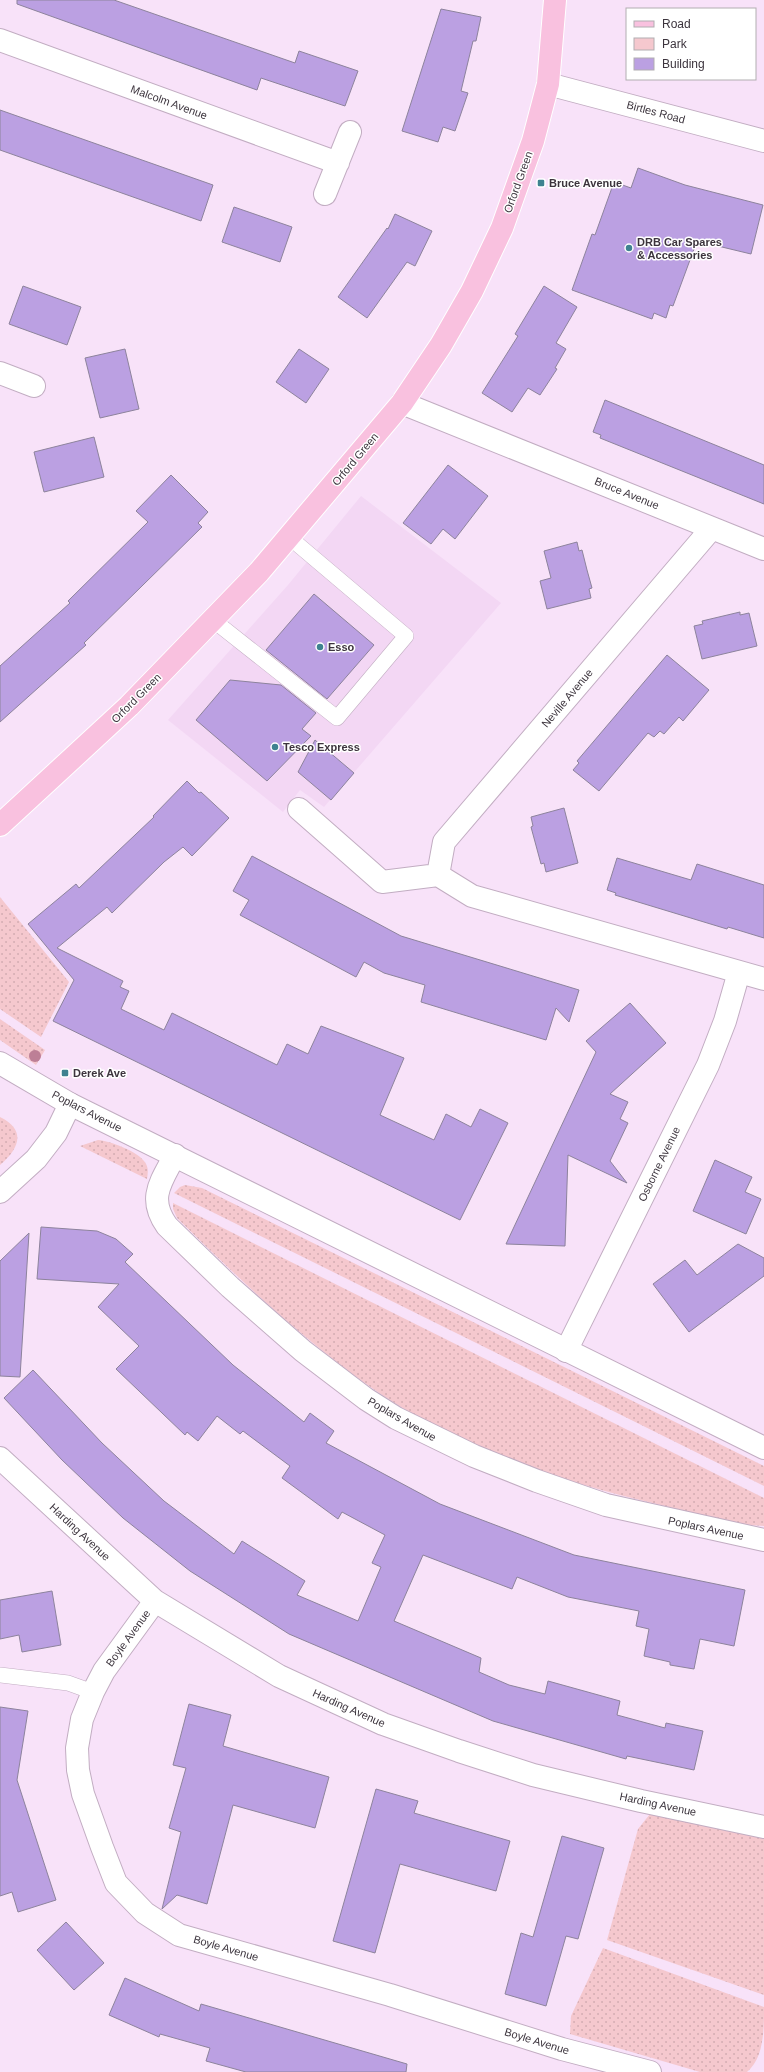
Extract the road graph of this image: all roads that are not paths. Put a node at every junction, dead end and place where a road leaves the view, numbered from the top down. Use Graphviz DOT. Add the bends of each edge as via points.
graph roads {
  1 [pos="555,0"];
  2 [pos="0,40"];
  3 [pos="548,84"];
  4 [pos="350,132"];
  5 [pos="764,141"];
  6 [pos="338,163"];
  7 [pos="325,194"];
  8 [pos="0,373"];
  9 [pos="34,386"];
  10 [pos="402,402"];
  11 [pos="712,528"];
  12 [pos="289,537"];
  13 [pos="764,549"];
  14 [pos="213,620"];
  15 [pos="299,809"];
  16 [pos="0,825"];
  17 [pos="438,875"];
  18 [pos="739,972"];
  19 [pos="764,979"];
  20 [pos="0,1063"];
  21 [pos="70,1104"];
  22 [pos="175,1156"];
  23 [pos="0,1192"];
  24 [pos="566,1351"];
  25 [pos="764,1448"];
  26 [pos="0,1458"];
  27 [pos="764,1540"];
  28 [pos="155,1601"];
  29 [pos="0,1675"];
  30 [pos="93,1692"];
  31 [pos="764,1827"];
  32 [pos="650,2072"];
  1 -- 3 [label="main road, Orford Green"];
  2 -- 6 [label="street, Malcolm Avenue"];
  3 -- 5 [label="street, Birtles Road"];
  3 -- 10 [label="main road, Orford Green" via="533,141 502,228 472,291 442,345"];
  4 -- 6 [label="street"];
  6 -- 7 [label="street"];
  8 -- 9 [label="street"];
  10 -- 11 [label="street, Bruce Avenue"];
  10 -- 12 [label="main road, Orford Green"];
  11 -- 13 [label="street, Bruce Avenue"];
  11 -- 17 [label="street, Neville Avenue" via="444,842"];
  12 -- 14 [label="main road, Orford Green"];
  12 -- 14 [label="lane" via="406,636 336,718"];
  14 -- 16 [label="main road, Orford Green" via="129,706"];
  15 -- 17 [label="street" via="382,882"];
  17 -- 18 [label="street" via="472,896"];
  18 -- 19 [label="street"];
  18 -- 24 [label="street, Osborne Avenue" via="725,1021 708,1065"];
  20 -- 21 [label="street, Poplars Avenue"];
  21 -- 22 [label="street, Poplars Avenue"];
  21 -- 23 [label="street" via="56,1133 36,1159"];
  22 -- 24 [label="street, Poplars Avenue"];
  22 -- 27 [label="street, Poplars Avenue" via="158,1189 156,1199 156,1208 167,1226 270,1324 366,1399 434,1438 537,1481 606,1505"];
  24 -- 25 [label="street, Poplars Avenue"];
  26 -- 28 [label="street, Harding Avenue"];
  28 -- 30 [label="street, Boyle Avenue" via="104,1671"];
  28 -- 31 [label="street, Harding Avenue" via="278,1676 383,1724 532,1775"];
  29 -- 30 [label="lane" via="68,1683"];
  30 -- 32 [label="street, Boyle Avenue" via="82,1719 77,1748 83,1794 116,1883 145,1913 179,1934 390,1994 562,2049"];
}
